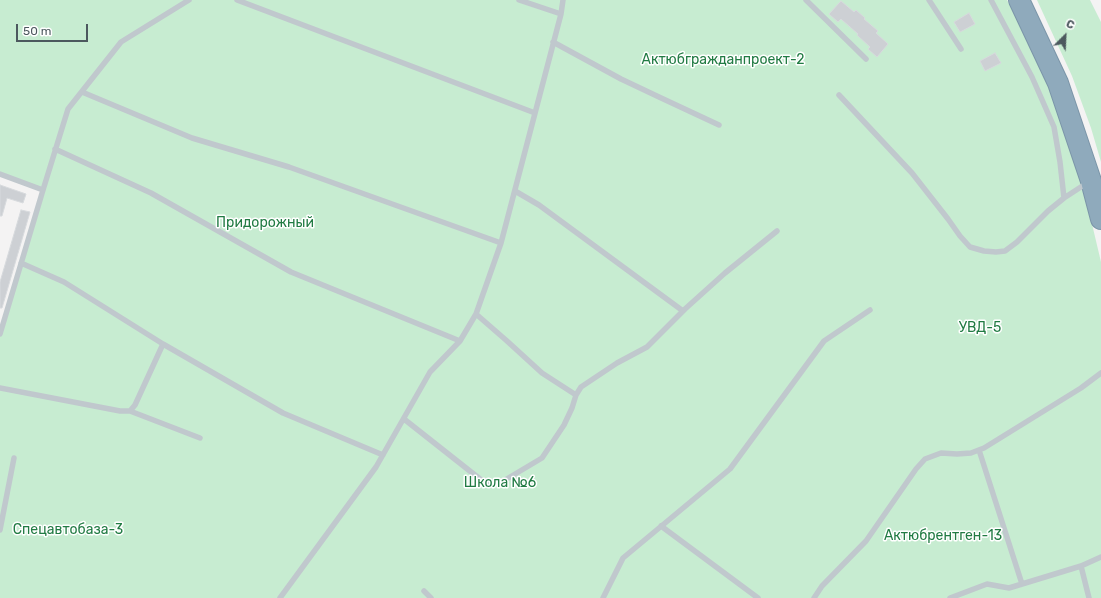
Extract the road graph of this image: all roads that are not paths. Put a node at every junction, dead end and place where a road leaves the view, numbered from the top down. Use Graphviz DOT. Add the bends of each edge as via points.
graph roads {
  1 [pos="189,0"];
  2 [pos="237,0"];
  3 [pos="520,0"];
  4 [pos="563,0"];
  5 [pos="806,0"];
  6 [pos="929,0"];
  7 [pos="991,0"];
  8 [pos="1019,0"];
  9 [pos="561,14"];
  10 [pos="554,42"];
  11 [pos="961,49"];
  12 [pos="866,59"];
  13 [pos="82,92"];
  14 [pos="839,95"];
  15 [pos="535,112"];
  16 [pos="719,125"];
  17 [pos="55,149"];
  18 [pos="0,174"];
  19 [pos="1091,181"];
  20 [pos="42,190"];
  21 [pos="515,191"];
  22 [pos="1064,198"];
  23 [pos="1101,219"];
  24 [pos="777,231"];
  25 [pos="501,243"];
  26 [pos="21,263"];
  27 [pos="870,310"];
  28 [pos="683,311"];
  29 [pos="476,314"];
  30 [pos="0,334"];
  31 [pos="460,341"];
  32 [pos="163,344"];
  33 [pos="1101,373"];
  34 [pos="0,388"];
  35 [pos="576,395"];
  36 [pos="130,411"];
  37 [pos="404,419"];
  38 [pos="200,438"];
  39 [pos="979,450"];
  40 [pos="383,455"];
  41 [pos="14,458"];
  42 [pos="661,526"];
  43 [pos="0,530"];
  44 [pos="1101,556"];
  45 [pos="1081,566"];
  46 [pos="1022,584"];
  47 [pos="424,591"];
  48 [pos="280,598"];
  49 [pos="431,598"];
  50 [pos="603,598"];
  51 [pos="758,598"];
  52 [pos="814,598"];
  53 [pos="950,598"];
  54 [pos="1089,598"];
  1 -- 13 [label="lane" via="121,42"];
  2 -- 15 [label="lane"];
  3 -- 9 [label="lane"];
  4 -- 9 [label="lane"];
  5 -- 12 [label="lane"];
  6 -- 11 [label="lane"];
  7 -- 22 [label="lane" via="1032,77 1054,127"];
  8 -- 19 [label="highway" via="1058,83"];
  9 -- 10 [label="lane"];
  10 -- 15 [label="lane"];
  10 -- 16 [label="lane" via="628,82"];
  13 -- 17 [label="lane" via="68,110"];
  13 -- 25 [label="lane" via="192,138 289,168"];
  14 -- 22 [label="lane" via="912,174 970,247 984,251 1005,251"];
  15 -- 21 [label="lane"];
  17 -- 20 [label="lane"];
  17 -- 31 [label="lane" via="151,193 291,272"];
  18 -- 20 [label="lane"];
  19 -- 22 [label="lane"];
  19 -- 23 [label="highway"];
  20 -- 26 [label="lane"];
  21 -- 25 [label="lane"];
  21 -- 28 [label="lane" via="539,205"];
  24 -- 28 [label="lane"];
  25 -- 29 [label="lane"];
  26 -- 30 [label="lane"];
  26 -- 32 [label="lane" via="64,282"];
  27 -- 42 [label="lane" via="824,341 730,469"];
  28 -- 35 [label="lane" via="647,347 581,387"];
  29 -- 31 [label="lane"];
  29 -- 35 [label="lane" via="542,373"];
  31 -- 37 [label="lane" via="430,372"];
  32 -- 36 [label="lane"];
  32 -- 40 [label="lane" via="283,413"];
  33 -- 39 [label="lane" via="1081,388"];
  34 -- 36 [label="lane"];
  35 -- 37 [label="lane" via="564,424 542,458 500,483 492,484 480,479"];
  36 -- 38 [label="lane"];
  37 -- 40 [label="lane"];
  39 -- 46 [label="lane"];
  39 -- 52 [label="lane" via="957,454 941,452 925,459 866,541 822,586"];
  40 -- 48 [label="lane"];
  41 -- 43 [label="lane"];
  42 -- 50 [label="lane" via="623,558"];
  42 -- 51 [label="lane"];
  44 -- 45 [label="lane"];
  45 -- 46 [label="lane"];
  45 -- 54 [label="lane"];
  46 -- 53 [label="lane" via="1009,588 987,584"];
  47 -- 49 [label="lane"];
}
